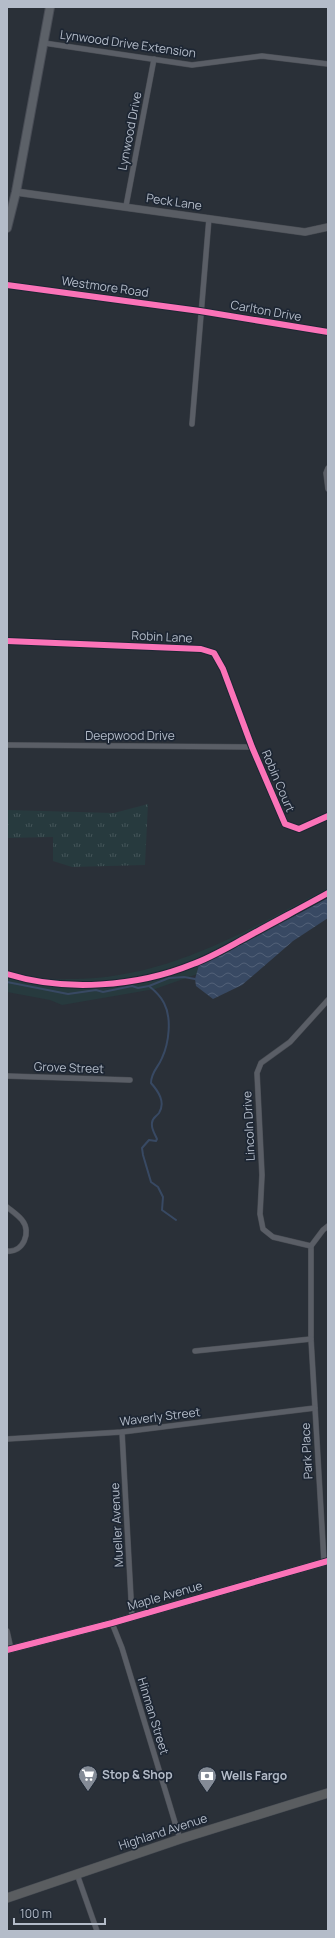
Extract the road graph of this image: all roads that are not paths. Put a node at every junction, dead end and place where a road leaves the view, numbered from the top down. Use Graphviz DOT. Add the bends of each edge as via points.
graph roads {
  1 [pos="50,7"];
  2 [pos="44,42"];
  3 [pos="154,59"];
  4 [pos="328,64"];
  5 [pos="16,192"];
  6 [pos="126,206"];
  7 [pos="209,218"];
  8 [pos="328,227"];
  9 [pos="7,228"];
  10 [pos="7,285"];
  11 [pos="200,311"];
  12 [pos="328,332"];
  13 [pos="192,424"];
  14 [pos="328,468"];
  15 [pos="328,489"];
  16 [pos="7,641"];
  17 [pos="7,746"];
  18 [pos="252,747"];
  19 [pos="328,816"];
  20 [pos="328,1000"];
  21 [pos="7,1076"];
  22 [pos="130,1080"];
  23 [pos="7,1207"];
  24 [pos="328,1226"];
  25 [pos="312,1246"];
  26 [pos="7,1251"];
  27 [pos="312,1339"];
  28 [pos="195,1351"];
  29 [pos="315,1408"];
  30 [pos="122,1432"];
  31 [pos="7,1439"];
  32 [pos="326,1562"];
  33 [pos="132,1617"];
  34 [pos="112,1623"];
  35 [pos="7,1631"];
  36 [pos="9,1649"];
  37 [pos="328,1793"];
  38 [pos="180,1839"];
  39 [pos="76,1874"];
  40 [pos="7,1898"];
  41 [pos="97,1931"];
  1 -- 2 [label="main road"];
  2 -- 3 [label="street, Lynwood Drive Extension"];
  2 -- 5 [label="main road"];
  3 -- 4 [label="street, Lynwood Drive Extension" via="192,65 262,56"];
  3 -- 6 [label="street, Lynwood Drive"];
  5 -- 6 [label="street, Peck Lane"];
  5 -- 9 [label="main road"];
  6 -- 7 [label="street, Peck Lane"];
  7 -- 8 [label="street, Peck Lane" via="306,232"];
  7 -- 11 [label="street"];
  10 -- 11 [label="street, Westmore Road"];
  11 -- 12 [label="street, Carlton Drive"];
  11 -- 13 [label="street"];
  14 -- 15 [label="street"];
  16 -- 18 [label="street, Robin Lane" via="201,649 214,653 223,669"];
  17 -- 18 [label="street, Deepwood Drive"];
  18 -- 19 [label="street, Robin Court" via="285,824 299,829"];
  20 -- 25 [label="street, Lincoln Drive" via="290,1042 261,1063 257,1073 262,1175 260,1214 264,1229 273,1237"];
  21 -- 22 [label="street, Grove Street"];
  23 -- 26 [label="street" via="22,1219 26,1232 20,1249"];
  24 -- 25 [label="street"];
  25 -- 27 [label="street, Park Place"];
  27 -- 28 [label="street"];
  27 -- 29 [label="street, Park Place"];
  29 -- 30 [label="street, Waverly Street"];
  29 -- 32 [label="street, Park Place"];
  30 -- 31 [label="street, Waverly Street"];
  30 -- 33 [label="street, Mueller Avenue"];
  32 -- 33 [label="street, Maple Avenue"];
  33 -- 34 [label="street, Maple Avenue"];
  34 -- 36 [label="street, Maple Avenue"];
  34 -- 38 [label="street, Hinman Street" via="122,1648"];
  35 -- 36 [label="street"];
  37 -- 38 [label="highway, Highland Avenue"];
  38 -- 39 [label="highway, Highland Avenue"];
  39 -- 40 [label="highway, Highland Avenue"];
  39 -- 41 [label="street"];
}
